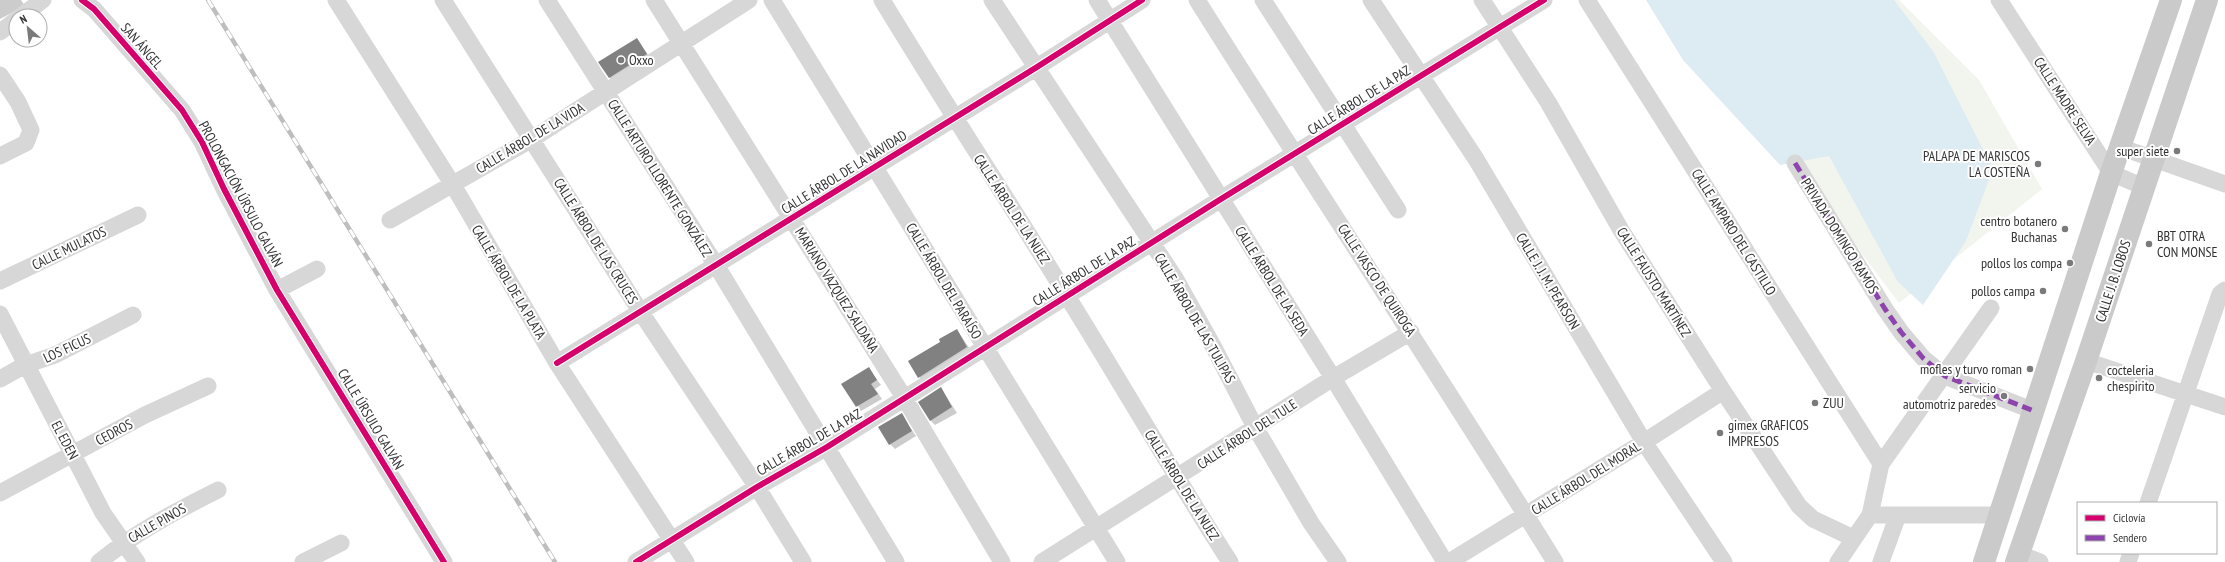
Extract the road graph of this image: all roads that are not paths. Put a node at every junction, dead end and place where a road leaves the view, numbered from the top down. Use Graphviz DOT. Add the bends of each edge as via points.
graph roads {
  1 [pos="43,0"];
  2 [pos="82,0"];
  3 [pos="336,0"];
  4 [pos="443,0"];
  5 [pos="547,0"];
  6 [pos="654,0"];
  7 [pos="749,0"];
  8 [pos="772,0"];
  9 [pos="882,0"];
  10 [pos="992,0"];
  11 [pos="1097,0"];
  12 [pos="1142,0"];
  13 [pos="1197,0"];
  14 [pos="1263,0"];
  15 [pos="1371,0"];
  16 [pos="1482,0"];
  17 [pos="1544,0"];
  18 [pos="1587,0"];
  19 [pos="1999,0"];
  20 [pos="2171,0"];
  21 [pos="2207,0"];
  22 [pos="32,8"];
  23 [pos="1110,21"];
  24 [pos="1499,28"];
  25 [pos="681,44"];
  26 [pos="1037,67"];
  27 [pos="0,75"];
  28 [pos="1421,76"];
  29 [pos="606,92"];
  30 [pos="182,110"];
  31 [pos="953,117"];
  32 [pos="1343,125"];
  33 [pos="532,139"];
  34 [pos="2120,147"];
  35 [pos="1294,155"];
  36 [pos="0,156"];
  37 [pos="2153,159"];
  38 [pos="1794,163"];
  39 [pos="874,167"];
  40 [pos="2111,173"];
  41 [pos="2225,184"];
  42 [pos="452,185"];
  43 [pos="2144,187"];
  44 [pos="1221,199"];
  45 [pos="1398,210"];
  46 [pos="138,215"];
  47 [pos="792,219"];
  48 [pos="390,220"];
  49 [pos="1152,243"];
  50 [pos="716,265"];
  51 [pos="317,269"];
  52 [pos="0,281"];
  53 [pos="277,290"];
  54 [pos="2225,290"];
  55 [pos="1067,296"];
  56 [pos="1991,308"];
  57 [pos="640,311"];
  58 [pos="0,314"];
  59 [pos="133,315"];
  60 [pos="1411,332"];
  61 [pos="985,349"];
  62 [pos="2086,362"];
  63 [pos="557,363"];
  64 [pos="26,366"];
  65 [pos="1945,376"];
  66 [pos="1334,378"];
  67 [pos="0,379"];
  68 [pos="208,386"];
  69 [pos="1722,391"];
  70 [pos="2186,394"];
  71 [pos="905,399"];
  72 [pos="2225,407"];
  73 [pos="2034,411"];
  74 [pos="1255,427"];
  75 [pos="1644,442"];
  76 [pos="827,447"];
  77 [pos="72,454"];
  78 [pos="1881,464"];
  79 [pos="1176,479"];
  80 [pos="757,487"];
  81 [pos="218,490"];
  82 [pos="0,493"];
  83 [pos="2148,502"];
  84 [pos="1526,515"];
  85 [pos="1870,515"];
  86 [pos="1898,515"];
  87 [pos="2000,515"];
  88 [pos="1096,528"];
  89 [pos="1854,538"];
  90 [pos="671,541"];
  91 [pos="124,542"];
  92 [pos="341,543"];
  93 [pos="2017,558"];
  94 [pos="99,562"];
  95 [pos="137,562"];
  96 [pos="302,562"];
  97 [pos="444,562"];
  98 [pos="636,562"];
  99 [pos="686,562"];
  100 [pos="803,562"];
  101 [pos="896,562"];
  102 [pos="1002,562"];
  103 [pos="1042,562"];
  104 [pos="1117,562"];
  105 [pos="1230,562"];
  106 [pos="1338,562"];
  107 [pos="1446,562"];
  108 [pos="1449,562"];
  109 [pos="1555,562"];
  110 [pos="1724,562"];
  111 [pos="1838,562"];
  112 [pos="1881,562"];
  113 [pos="1984,562"];
  114 [pos="2040,562"];
  1 -- 22 [label="street"];
  2 -- 30 [label="street, SAN ÁNGEL" via="94,9"];
  3 -- 42 [label="street, CALLE ÁRBOL DE LA PLATA"];
  4 -- 33 [label="street, CALLE ÁRBOL DE LAS CRUCES"];
  5 -- 29 [label="street, CALLE ARTURO LLORENTE GONZÁLEZ"];
  6 -- 25 [label="street, MARIANO VAZQUEZ SALDAÑA"];
  7 -- 25 [label="street, CALLE ÁRBOL DE LA VIDA"];
  8 -- 39 [label="street, CALLE ÁRBOL DEL PARAÍSO"];
  9 -- 31 [label="street, CALLE ÁRBOL DE LA NUEZ"];
  10 -- 26 [label="street, CALLE ÁRBOL DE LAS TULIPAS"];
  11 -- 23 [label="street, CALLE ÁRBOL DE LA SEDA"];
  12 -- 23 [label="street, CALLE ÁRBOL DE LA NAVIDAD"];
  13 -- 35 [label="street, CALLE VASCO DE QUIROGA"];
  14 -- 32 [label="street"];
  15 -- 28 [label="street, CALLE J. J. M. PEARSON"];
  16 -- 24 [label="street, CALLE FAUSTO MARTÍNEZ"];
  17 -- 24 [label="street, CALLE ÁRBOL DE LA PAZ"];
  18 -- 78 [label="street, CALLE AMPARO DEL CASTILLO"];
  19 -- 40 [label="street, CALLE MADRE SELVA"];
  20 -- 34 [label="main road"];
  21 -- 37 [label="main road, CALLE J. B. LOBOS"];
  23 -- 26 [label="street, CALLE ÁRBOL DE LA NAVIDAD"];
  23 -- 44 [label="street, CALLE ÁRBOL DE LA SEDA"];
  24 -- 28 [label="street, CALLE ÁRBOL DE LA PAZ"];
  24 -- 69 [label="street, CALLE FAUSTO MARTÍNEZ" via="1548,102 1621,230"];
  25 -- 29 [label="street, CALLE ÁRBOL DE LA VIDA"];
  25 -- 47 [label="street, MARIANO VAZQUEZ SALDAÑA"];
  26 -- 31 [label="street, CALLE ÁRBOL DE LA NAVIDAD"];
  26 -- 49 [label="street, CALLE ÁRBOL DE LAS TULIPAS"];
  27 -- 36 [label="street" via="18,102 31,130 26,143"];
  28 -- 32 [label="street, CALLE ÁRBOL DE LA PAZ"];
  28 -- 75 [label="street, CALLE J. J. M. PEARSON" via="1476,160"];
  29 -- 33 [label="street, CALLE ÁRBOL DE LA VIDA"];
  29 -- 50 [label="street, CALLE ARTURO LLORENTE GONZÁLEZ"];
  30 -- 53 [label="street, PROLONGACIÓN ÚRSULO GALVÁN" via="202,142"];
  31 -- 39 [label="street, CALLE ÁRBOL DE LA NAVIDAD"];
  31 -- 55 [label="street, CALLE ÁRBOL DE LA NUEZ"];
  32 -- 35 [label="street, CALLE ÁRBOL DE LA PAZ"];
  32 -- 45 [label="street"];
  33 -- 42 [label="street, CALLE ÁRBOL DE LA VIDA"];
  33 -- 57 [label="street, CALLE ÁRBOL DE LAS CRUCES"];
  34 -- 37 [label="street"];
  34 -- 40 [label="main road"];
  35 -- 44 [label="street, CALLE ÁRBOL DE LA PAZ"];
  35 -- 60 [label="street, CALLE VASCO DE QUIROGA"];
  37 -- 41 [label="street"];
  37 -- 43 [label="main road, CALLE J. B. LOBOS"];
  38 -- 65 [label="street, PRIVADA DOMINGO RAMOS" via="1901,332 1923,358"];
  39 -- 47 [label="street, CALLE ÁRBOL DE LA NAVIDAD"];
  39 -- 61 [label="street, CALLE ÁRBOL DEL PARAÍSO"];
  40 -- 43 [label="street"];
  40 -- 73 [label="main road"];
  42 -- 48 [label="street, CALLE ÁRBOL DE LA VIDA"];
  42 -- 63 [label="street, CALLE ÁRBOL DE LA PLATA"];
  43 -- 62 [label="main road, CALLE J. B. LOBOS"];
  44 -- 49 [label="street, CALLE ÁRBOL DE LA PAZ"];
  44 -- 66 [label="street, CALLE ÁRBOL DE LA SEDA"];
  46 -- 52 [label="street, CALLE MULATOS"];
  47 -- 50 [label="street, CALLE ÁRBOL DE LA NAVIDAD"];
  47 -- 71 [label="street, MARIANO VAZQUEZ SALDAÑA"];
  49 -- 55 [label="street, CALLE ÁRBOL DE LA PAZ"];
  49 -- 74 [label="street, CALLE ÁRBOL DE LAS TULIPAS" via="1213,346"];
  50 -- 57 [label="street, CALLE ÁRBOL DE LA NAVIDAD"];
  50 -- 76 [label="street, CALLE ARTURO LLORENTE GONZÁLEZ"];
  51 -- 53 [label="street"];
  53 -- 97 [label="street, CALLE ÚRSULO GALVÁN"];
  54 -- 70 [label="street" via="2220,294"];
  55 -- 61 [label="street, CALLE ÁRBOL DE LA PAZ"];
  55 -- 79 [label="street, CALLE ÁRBOL DE LA NUEZ"];
  56 -- 65 [label="street"];
  57 -- 63 [label="street, CALLE ÁRBOL DE LA NAVIDAD"];
  57 -- 80 [label="street, CALLE ÁRBOL DE LAS CRUCES"];
  58 -- 64 [label="street, EL EDEN"];
  59 -- 64 [label="street, LOS FICUS" via="54,355"];
  60 -- 66 [label="street, CALLE ÁRBOL DEL TULE"];
  60 -- 84 [label="street, CALLE VASCO DE QUIROGA"];
  61 -- 71 [label="street, CALLE ÁRBOL DE LA PAZ"];
  61 -- 88 [label="street, CALLE ÁRBOL DEL PARAÍSO"];
  62 -- 70 [label="street"];
  62 -- 93 [label="main road, CALLE J. B. LOBOS"];
  63 -- 90 [label="street, CALLE ÁRBOL DE LA PLATA"];
  64 -- 67 [label="street, LOS FICUS"];
  64 -- 77 [label="street, EL EDEN"];
  65 -- 73 [label="street, PRIVADA DOMINGO RAMOS"];
  65 -- 78 [label="street"];
  66 -- 74 [label="street, CALLE ÁRBOL DEL TULE"];
  66 -- 107 [label="street, CALLE ÁRBOL DE LA SEDA"];
  68 -- 77 [label="street, CEDROS" via="145,415"];
  69 -- 75 [label="street, CALLE ÁRBOL DEL MORAL"];
  69 -- 89 [label="street, CALLE FAUSTO MARTÍNEZ" via="1799,506 1813,519"];
  70 -- 72 [label="street"];
  70 -- 83 [label="street"];
  71 -- 76 [label="street, CALLE ÁRBOL DE LA PAZ"];
  71 -- 102 [label="street, MARIANO VAZQUEZ SALDAÑA"];
  73 -- 87 [label="main road"];
  74 -- 79 [label="street, CALLE ÁRBOL DEL TULE"];
  74 -- 106 [label="street, CALLE ÁRBOL DE LAS TULIPAS"];
  75 -- 84 [label="street, CALLE ÁRBOL DEL MORAL"];
  75 -- 110 [label="street, CALLE J. J. M. PEARSON"];
  76 -- 80 [label="street, CALLE ÁRBOL DE LA PAZ"];
  76 -- 101 [label="street, CALLE ARTURO LLORENTE GONZÁLEZ"];
  77 -- 82 [label="street, CEDROS"];
  77 -- 91 [label="street, EL EDEN" via="103,513"];
  78 -- 85 [label="street"];
  79 -- 88 [label="street, CALLE ÁRBOL DEL TULE"];
  79 -- 105 [label="street, CALLE ÁRBOL DE LA NUEZ"];
  80 -- 90 [label="street, CALLE ÁRBOL DE LA PAZ"];
  80 -- 100 [label="street, CALLE ÁRBOL DE LAS CRUCES"];
  81 -- 91 [label="street, CALLE PINOS"];
  84 -- 108 [label="street, CALLE ÁRBOL DEL MORAL"];
  84 -- 109 [label="street, CALLE VASCO DE QUIROGA"];
  85 -- 86 [label="street"];
  85 -- 89 [label="street"];
  86 -- 87 [label="street"];
  86 -- 112 [label="street"];
  87 -- 113 [label="main road"];
  88 -- 103 [label="street, CALLE ÁRBOL DEL TULE"];
  88 -- 104 [label="street, CALLE ÁRBOL DEL PARAÍSO"];
  89 -- 111 [label="street"];
  90 -- 98 [label="street, CALLE ÁRBOL DE LA PAZ"];
  90 -- 99 [label="street, CALLE ÁRBOL DE LA PLATA"];
  91 -- 94 [label="street, CALLE PINOS"];
  91 -- 95 [label="street, EL EDEN"];
  92 -- 96 [label="street"];
  93 -- 114 [label="street"];
}
